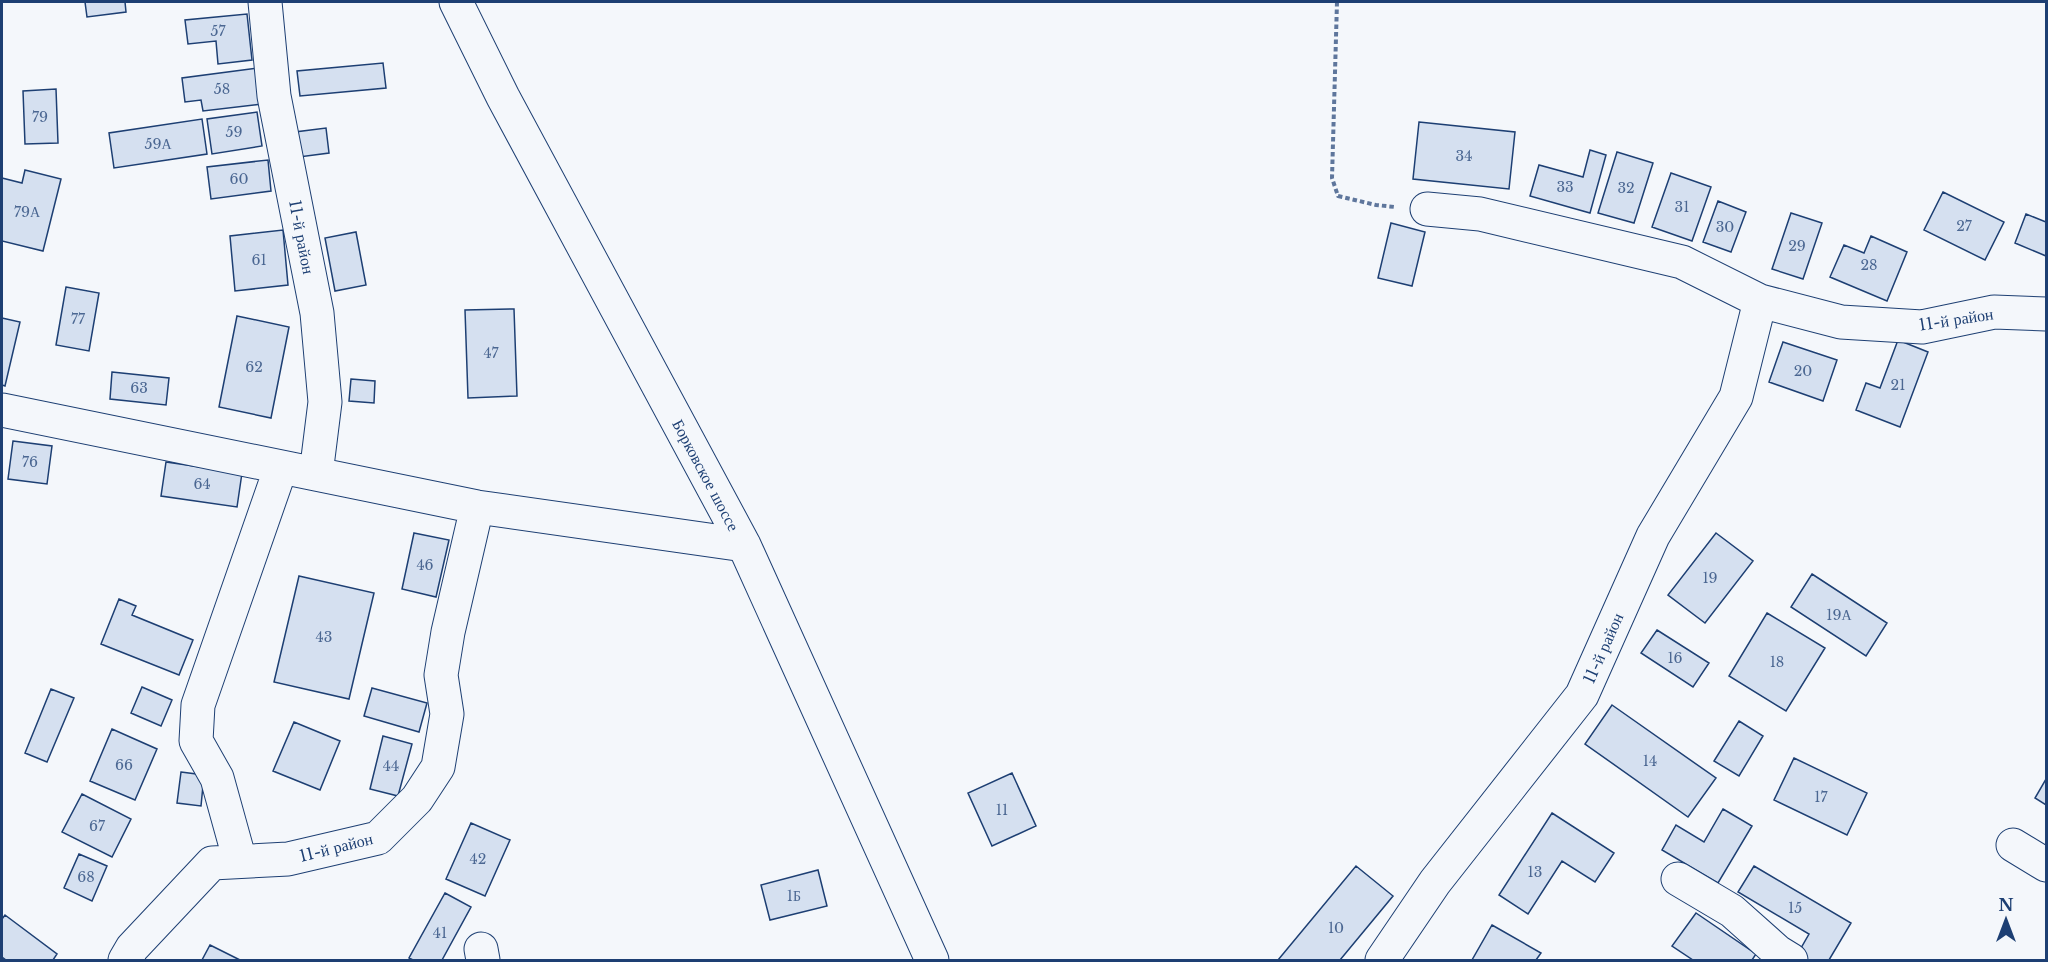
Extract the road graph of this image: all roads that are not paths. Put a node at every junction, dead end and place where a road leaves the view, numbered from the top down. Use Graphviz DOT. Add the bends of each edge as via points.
graph roads {
  1 [pos="265,2"];
  2 [pos="456,2"];
  3 [pos="1427,209"];
  4 [pos="1760,301"];
  5 [pos="2046,314"];
  6 [pos="3,411"];
  7 [pos="281,467"];
  8 [pos="316,474"];
  9 [pos="477,507"];
  10 [pos="744,545"];
  11 [pos="2013,845"];
  12 [pos="240,861"];
  13 [pos="2046,865"];
  14 [pos="1678,879"];
  15 [pos="125,960"];
  16 [pos="932,960"];
  17 [pos="1382,960"];
  18 [pos="1791,960"];
  1 -- 8 [label="street, 11-й район" via="274,96 317,313 326,402"];
  2 -- 10 [label="street, Борковское шоссе"];
  3 -- 4 [label="street, 11-й район" via="1480,214 1682,262"];
  4 -- 5 [label="street, 11-й район" via="1841,322 1922,327 1994,312"];
  4 -- 17 [label="street, 11-й район" via="1736,397 1653,536 1582,695 1435,882"];
  6 -- 7 [label="street"];
  7 -- 8 [label="street"];
  7 -- 12 [label="street" via="198,705 196,741 217,778"];
  8 -- 9 [label="street"];
  9 -- 10 [label="street"];
  9 -- 12 [label="street, 11-й район" via="441,675 447,714 438,767 422,791 378,838 288,859"];
  10 -- 16 [label="street, Борковское шоссе"];
  11 -- 13 [label="street"];
  12 -- 15 [label="street, 11-й район" via="212,863"];
  14 -- 18 [label="street" via="1732,911"];
}
